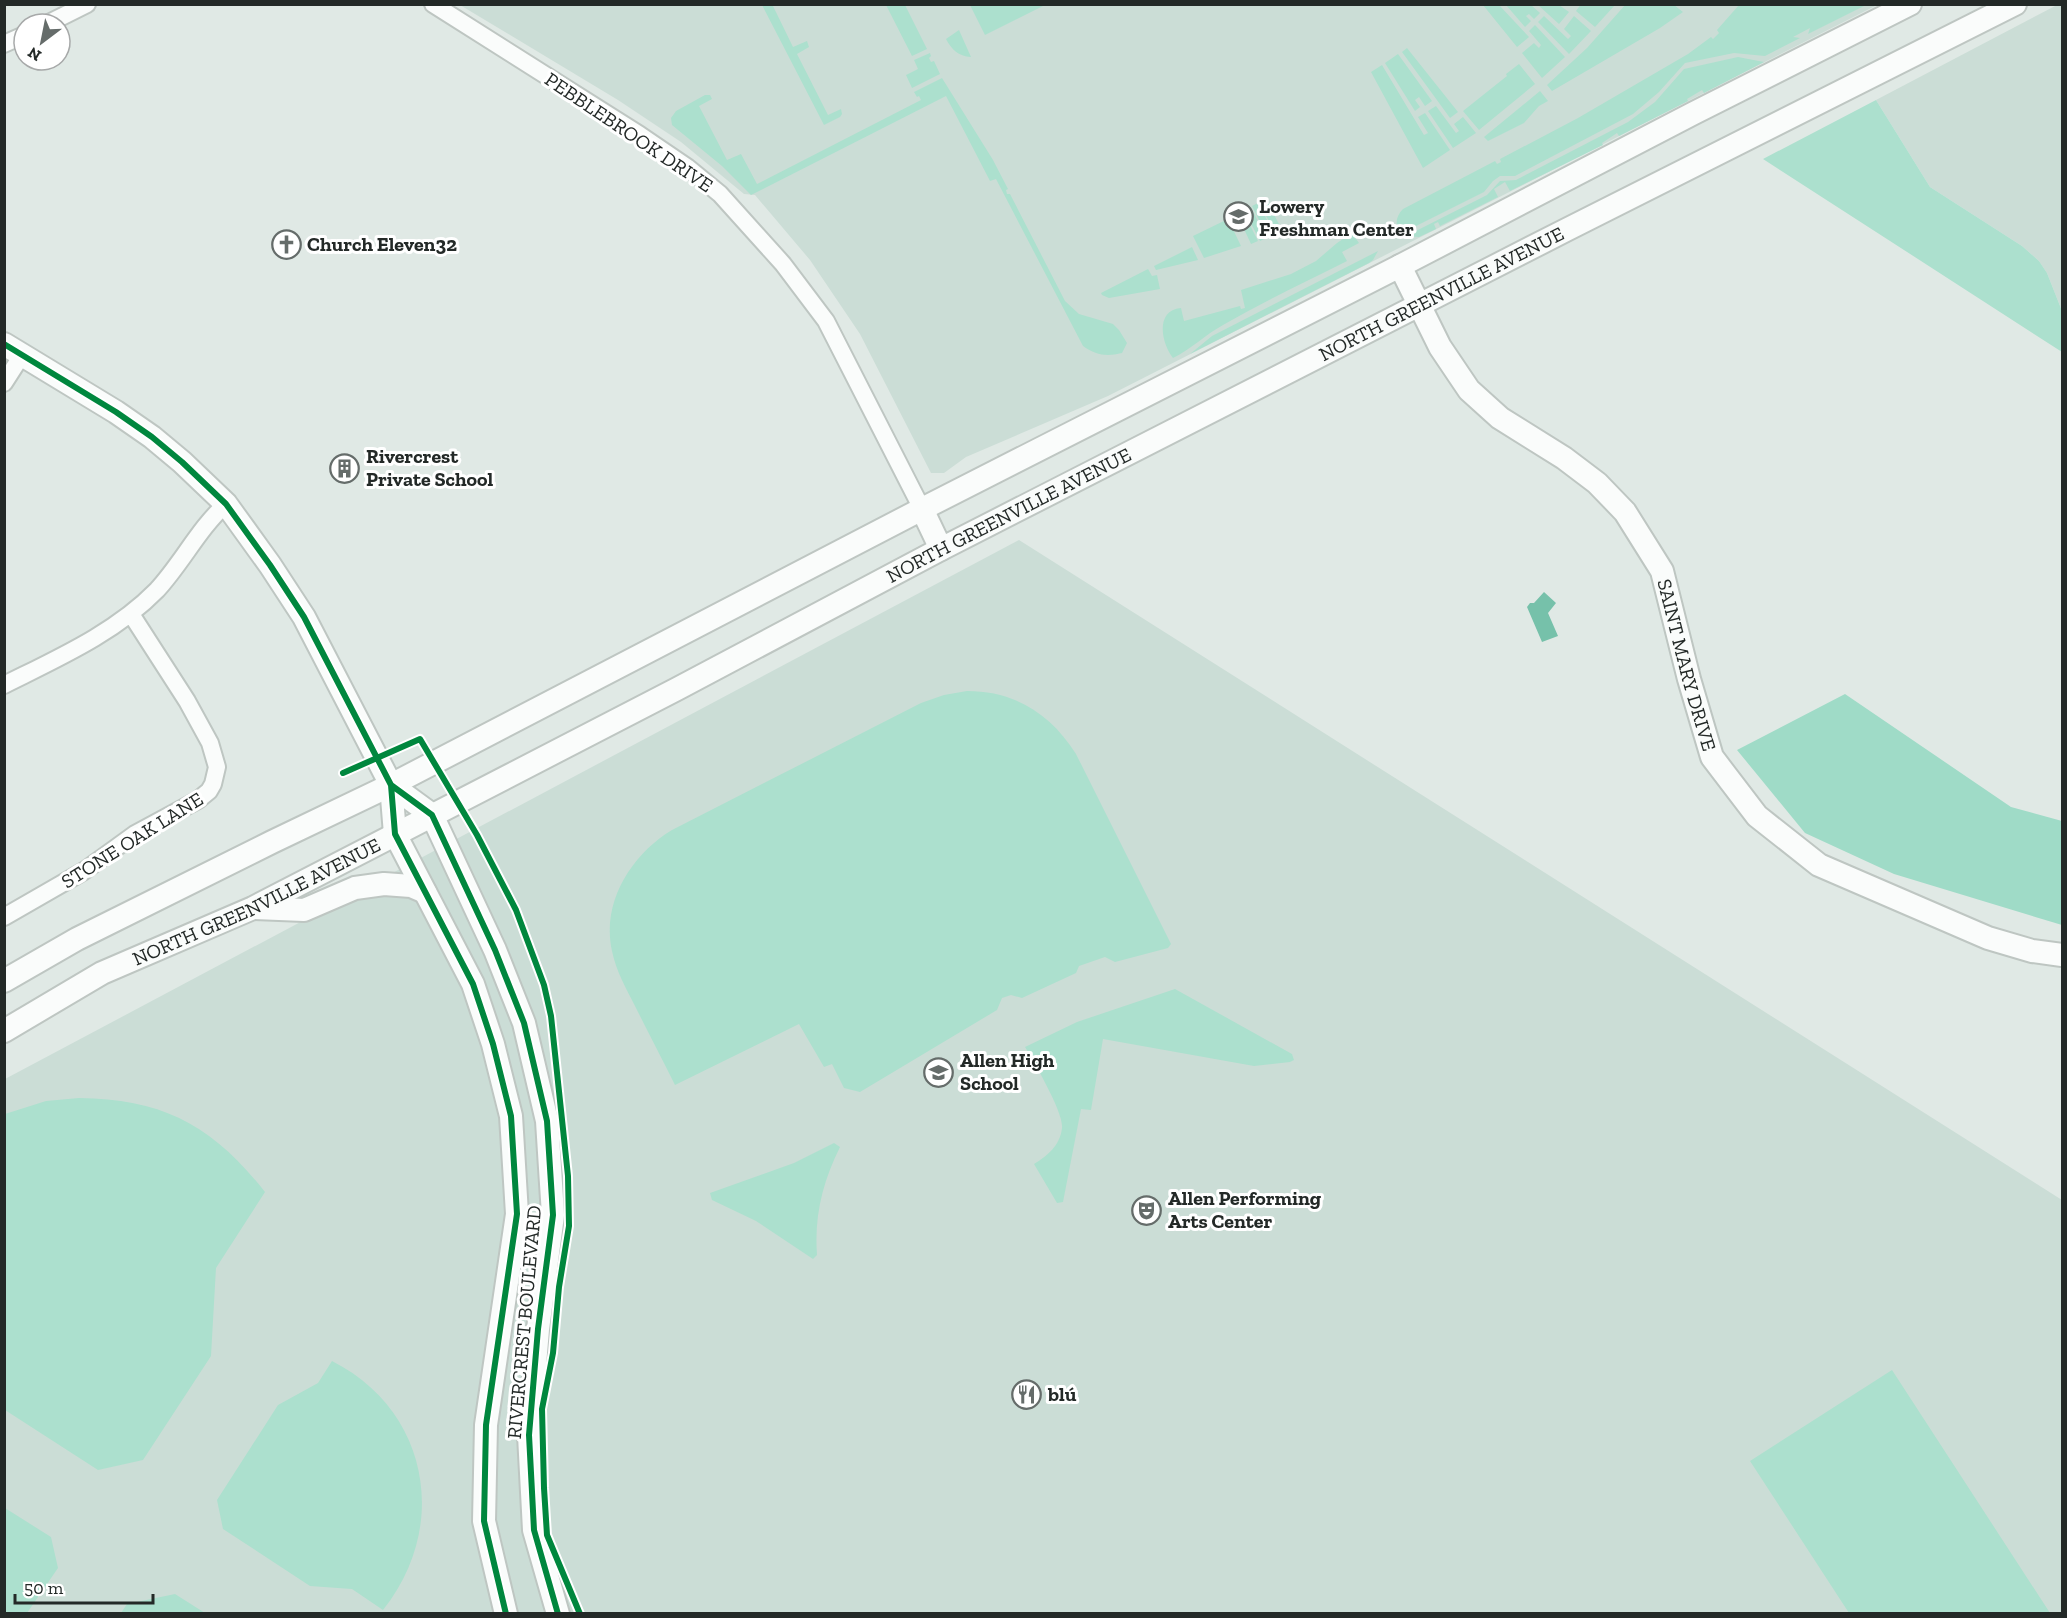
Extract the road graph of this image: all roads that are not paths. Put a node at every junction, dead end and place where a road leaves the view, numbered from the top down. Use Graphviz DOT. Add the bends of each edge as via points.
graph roads {
  1 [pos="87,4"];
  2 [pos="433,4"];
  3 [pos="1910,4"];
  4 [pos="2015,4"];
  5 [pos="1991,10"];
  6 [pos="71,12"];
  7 [pos="1400,266"];
  8 [pos="1420,305"];
  9 [pos="13,350"];
  10 [pos="4,383"];
  11 [pos="226,504"];
  12 [pos="922,509"];
  13 [pos="941,549"];
  14 [pos="131,614"];
  15 [pos="4,685"];
  16 [pos="391,785"];
  17 [pos="432,814"];
  18 [pos="395,834"];
  19 [pos="425,892"];
  20 [pos="253,908"];
  21 [pos="4,917"];
  22 [pos="2062,955"];
  23 [pos="4,981"];
  24 [pos="4,1031"];
  25 [pos="506,1614"];
  26 [pos="558,1614"];
  1 -- 6 [label="street"];
  2 -- 12 [label="street, PEBBLEBROOK DRIVE" via="668,153 720,194 783,264 826,321"];
  3 -- 7 [label="main road"];
  4 -- 5 [label="main road, NORTH GREENVILLE AVENUE"];
  5 -- 8 [label="main road, NORTH GREENVILLE AVENUE"];
  7 -- 8 [label="main road, SAINT MARY DRIVE"];
  7 -- 12 [label="main road"];
  8 -- 13 [label="main road, NORTH GREENVILLE AVENUE"];
  8 -- 22 [label="main road, SAINT MARY DRIVE" via="1440,347 1469,390 1500,418 1597,483 1625,512 1662,571 1712,757 1757,816 1819,865 1988,938"];
  9 -- 10 [label="street"];
  9 -- 11 [label="main road, RIVERCREST BOULEVARD" via="152,437"];
  11 -- 14 [label="street" via="167,579"];
  11 -- 16 [label="main road, RIVERCREST BOULEVARD" via="304,617"];
  12 -- 13 [label="main road"];
  12 -- 16 [label="main road"];
  13 -- 17 [label="main road, NORTH GREENVILLE AVENUE"];
  14 -- 15 [label="street" via="93,639"];
  14 -- 21 [label="street, STONE OAK LANE" via="188,701 210,743 217,767 213,784 198,800 135,834 84,871"];
  16 -- 17 [label="main road, RIVERCREST BOULEVARD"];
  16 -- 18 [label="main road, RIVERCREST BOULEVARD"];
  16 -- 23 [label="main road" via="88,934"];
  17 -- 18 [label="main road, NORTH GREENVILLE AVENUE"];
  17 -- 26 [label="main road, RIVERCREST BOULEVARD" via="524,1023 547,1121 553,1215 528,1435 534,1530"];
  18 -- 19 [label="main road, RIVERCREST BOULEVARD"];
  18 -- 20 [label="main road, NORTH GREENVILLE AVENUE"];
  19 -- 20 [label="main road" via="411,886 384,884 355,888 304,910"];
  19 -- 25 [label="main road, RIVERCREST BOULEVARD" via="473,984 494,1044 511,1116 517,1214 486,1425 484,1521"];
  20 -- 24 [label="main road, NORTH GREENVILLE AVENUE" via="102,973"];
}
